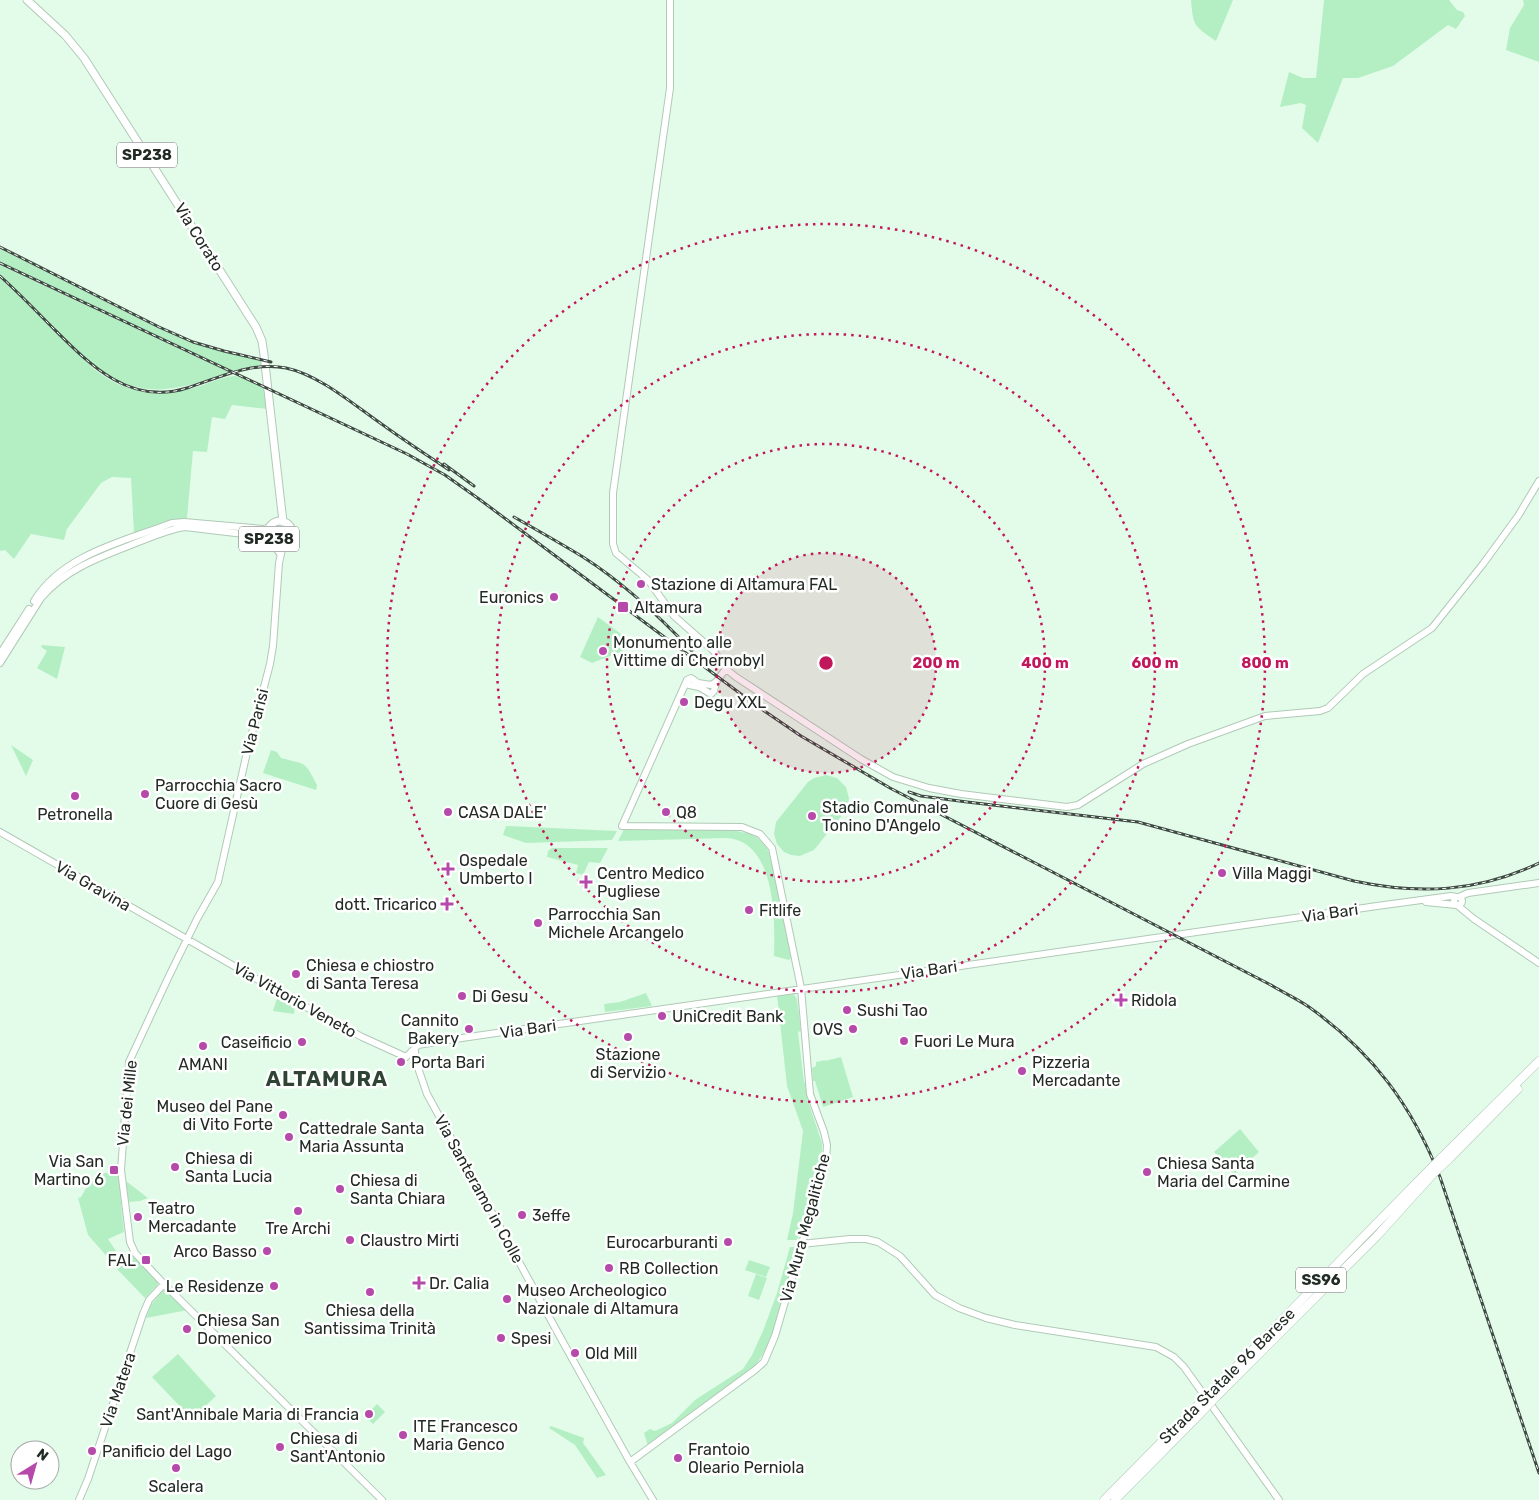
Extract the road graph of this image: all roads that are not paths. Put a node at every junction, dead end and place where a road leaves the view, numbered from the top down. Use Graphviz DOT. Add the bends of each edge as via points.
graph roads {
  1 [pos="27,0"];
  2 [pos="670,0"];
  3 [pos="1539,481"];
  4 [pos="281,512"];
  5 [pos="283,522"];
  6 [pos="271,525"];
  7 [pos="271,540"];
  8 [pos="283,545"];
  9 [pos="280,554"];
  10 [pos="0,654"];
  11 [pos="0,663"];
  12 [pos="725,668"];
  13 [pos="0,832"];
  14 [pos="1539,883"];
  15 [pos="1459,901"];
  16 [pos="187,940"];
  17 [pos="1539,963"];
  18 [pos="801,988"];
  19 [pos="415,1047"];
  20 [pos="1539,1061"];
  21 [pos="1539,1068"];
  22 [pos="1449,1154"];
  23 [pos="801,1244"];
  24 [pos="164,1284"];
  25 [pos="1196,1412"];
  26 [pos="630,1462"];
  27 [pos="79,1500"];
  28 [pos="382,1500"];
  29 [pos="653,1500"];
  30 [pos="1104,1500"];
  31 [pos="1115,1500"];
  32 [pos="1279,1500"];
  1 -- 4 [label="main road, Via Corato / SP238" via="65,35 84,58 256,327 264,355"];
  2 -- 12 [label="main road" via="670,88 613,493 613,544 616,553 648,580 674,616 713,650"];
  3 -- 12 [label="main road" via="1501,540 1432,628 1363,674 1328,708 1265,716 1188,744 1144,764 1078,805 1067,807 961,794 893,777 861,760"];
  4 -- 5 [label="main road, Via Corato"];
  4 -- 6 [label="main road"];
  5 -- 6 [label="main road, SP238"];
  5 -- 8 [label="main road, SP238" via="292,533"];
  6 -- 7 [label="main road, SP238"];
  6 -- 10 [label="main road" via="263,530 184,522 172,524 81,558 43,588"];
  7 -- 8 [label="main road, SP238"];
  7 -- 9 [label="main road, SP238"];
  7 -- 11 [label="main road" via="179,528 88,562 47,590"];
  8 -- 9 [label="main road, Via Parisi / SP238"];
  9 -- 16 [label="main road, Via Parisi / SP238" via="270,664 218,882"];
  12 -- 18 [label="main road, Via Mura Megalitiche" via="711,686 691,684 683,693 622,826 742,827 764,838 774,854"];
  13 -- 16 [label="main road, Via Gravina"];
  14 -- 15 [label="main road" via="1472,893"];
  15 -- 17 [label="main road" via="1468,914"];
  15 -- 18 [label="main road, Via Bari" via="1420,900"];
  16 -- 19 [label="main road, Via Vittorio Veneto" via="365,1038 406,1057"];
  16 -- 24 [label="main road, Via dei Mille" via="129,1062 121,1170 132,1248"];
  18 -- 19 [label="main road, Via Bari"];
  18 -- 23 [label="main road, Via Mura Megalitiche" via="810,1094 827,1146 826,1161"];
  19 -- 26 [label="main road, Via Santeramo in Colle" via="415,1059 427,1094"];
  20 -- 22 [label="highway, Strada Statale 96 Barese / SS96"];
  21 -- 22 [label="highway, Strada Statale 96 Barese / SS96"];
  22 -- 25 [label="highway, Strada Statale 96 Barese / SS96, bridge"];
  23 -- 26 [label="main road, Via Mura Megalitiche" via="775,1336 764,1362"];
  23 -- 32 [label="main road" via="850,1239 878,1242 900,1256 940,1299 986,1318 1164,1350 1184,1367"];
  24 -- 27 [label="main road, Via Matera" via="149,1300 143,1314"];
  24 -- 28 [label="main road"];
  25 -- 30 [label="highway, Strada Statale 96 Barese / SS96"];
  25 -- 31 [label="highway, Strada Statale 96 Barese / SS96"];
  26 -- 29 [label="main road, Via Santeramo in Colle"];
}
